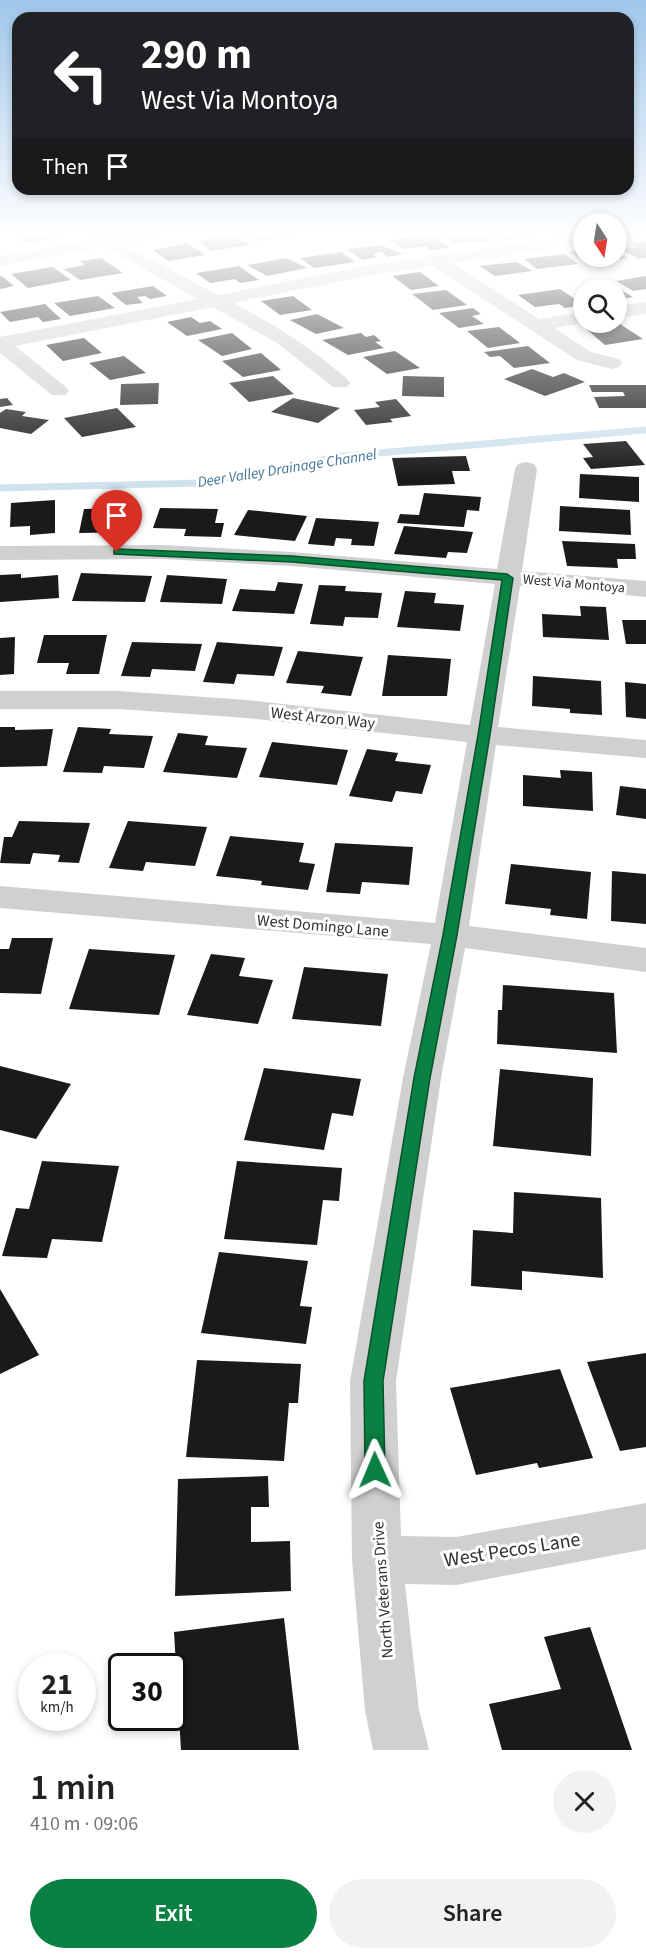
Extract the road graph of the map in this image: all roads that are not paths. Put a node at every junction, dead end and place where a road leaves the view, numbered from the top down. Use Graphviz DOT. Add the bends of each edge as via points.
graph roads {
  1 [pos="140,315"];
  2 [pos="238,315"];
  3 [pos="521,315"];
  4 [pos="573,320"];
  5 [pos="537,325"];
  6 [pos="0,343"];
  7 [pos="612,363"];
  8 [pos="340,383"];
  9 [pos="59,391"];
  10 [pos="526,469"];
  11 [pos="0,553"];
  12 [pos="507,578"];
  13 [pos="646,589"];
  14 [pos="0,700"];
  15 [pos="484,735"];
  16 [pos="646,749"];
  17 [pos="0,897"];
  18 [pos="450,935"];
  19 [pos="646,960"];
  20 [pos="646,1526"];
  21 [pos="377,1560"];
  22 [pos="400,1750"];
  1 -- 6 [label="street"];
  2 -- 8 [label="street" via="280,338"];
  3 -- 5 [label="street"];
  4 -- 5 [label="street"];
  5 -- 7 [label="street" via="584,356"];
  6 -- 9 [label="street"];
  10 -- 12 [label="street, North Veterans Drive"];
  11 -- 12 [label="street, West Via Montoya" via="163,552"];
  12 -- 13 [label="street, West Via Montoya"];
  12 -- 15 [label="street, North Veterans Drive"];
  14 -- 15 [label="street, West Arzon Way" via="119,700 247,709"];
  15 -- 16 [label="street, West Arzon Way"];
  15 -- 18 [label="street, North Veterans Drive"];
  17 -- 18 [label="street, West Domingo Lane"];
  18 -- 19 [label="street, West Domingo Lane"];
  18 -- 21 [label="street, North Veterans Drive" via="422,1078 373,1381"];
  20 -- 21 [label="street, West Pecos Lane" via="456,1561"];
  21 -- 22 [label="street, North Veterans Drive" via="392,1710"];
}
